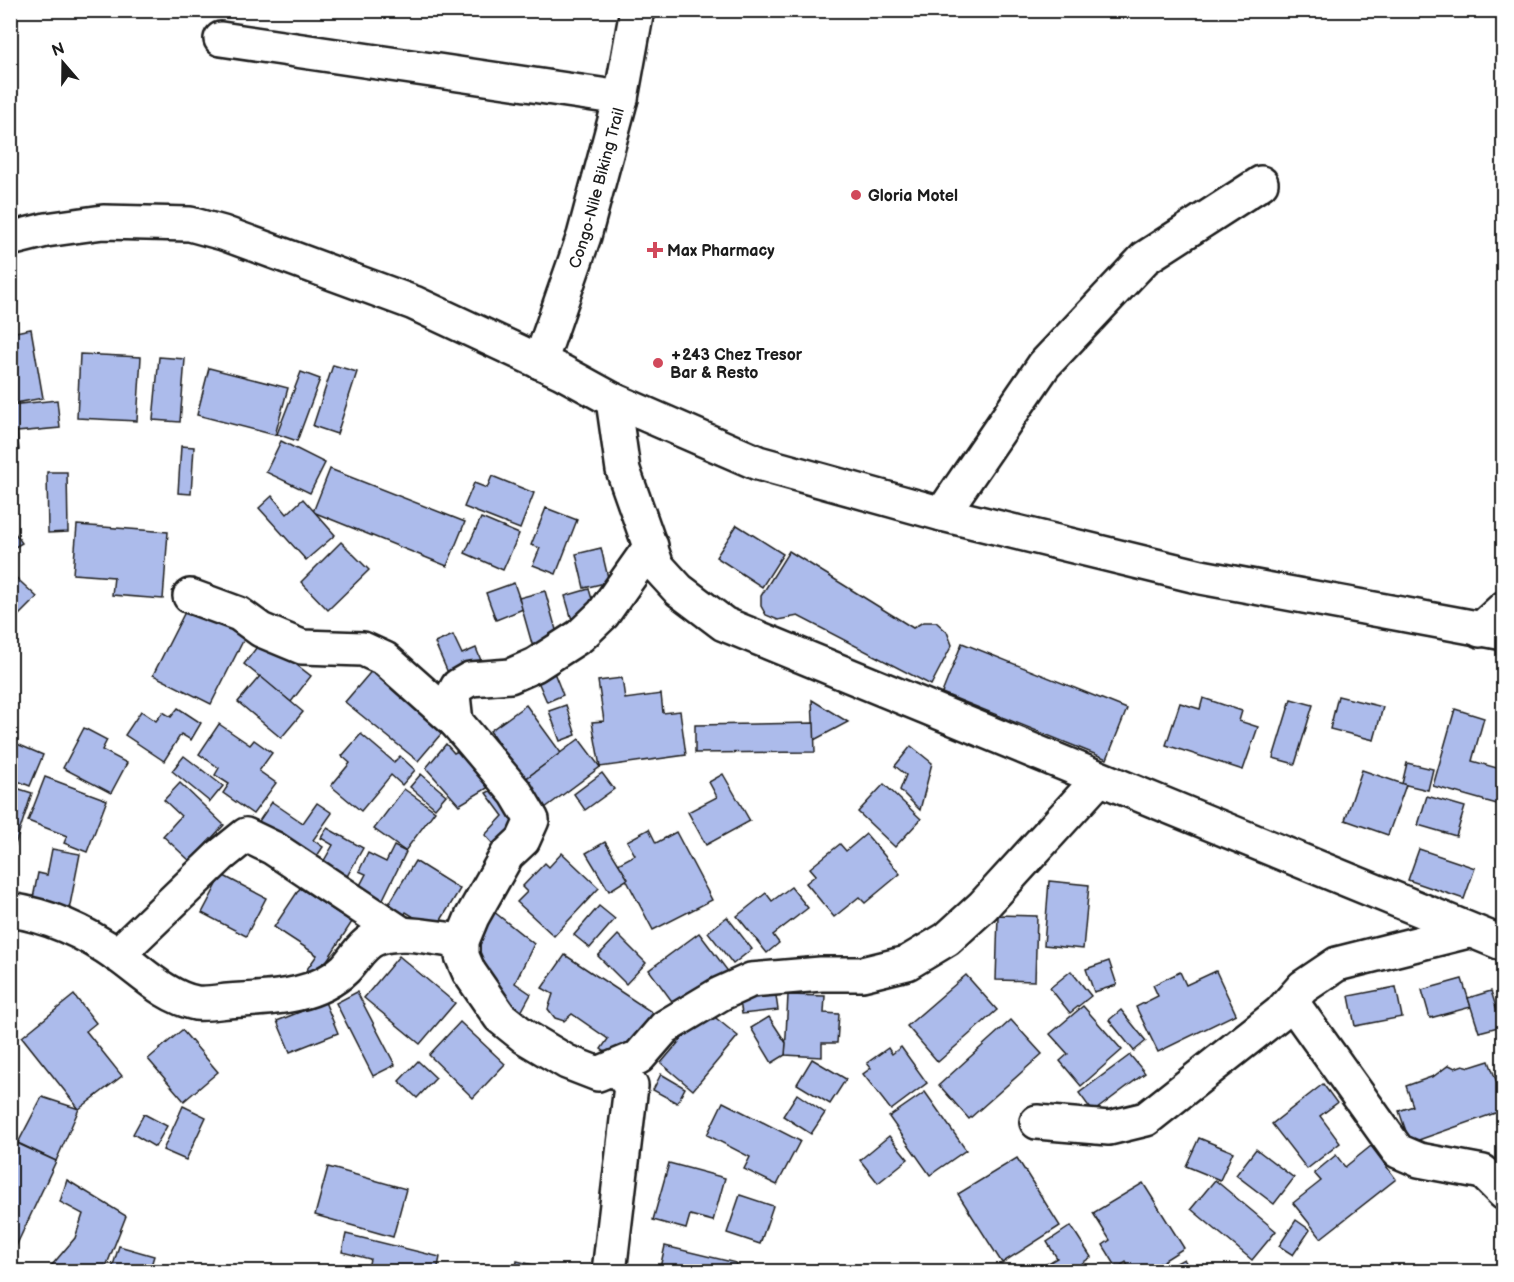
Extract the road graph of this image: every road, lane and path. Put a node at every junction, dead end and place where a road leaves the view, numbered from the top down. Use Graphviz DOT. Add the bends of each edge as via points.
graph roads {
  1 [pos="637,10"];
  2 [pos="221,39"];
  3 [pos="621,99"];
  4 [pos="1261,183"];
  5 [pos="10,239"];
  6 [pos="540,362"];
  7 [pos="613,400"];
  8 [pos="942,514"];
  9 [pos="651,546"];
  10 [pos="190,596"];
  11 [pos="1503,608"];
  12 [pos="1492,631"];
  13 [pos="456,722"];
  14 [pos="1099,779"];
  15 [pos="10,910"];
  16 [pos="1468,931"];
  17 [pos="399,932"];
  18 [pos="462,941"];
  19 [pos="1503,944"];
  20 [pos="117,954"];
  21 [pos="1291,1001"];
  22 [pos="616,1068"];
  23 [pos="1037,1122"];
  24 [pos="1503,1193"];
  25 [pos="609,1272"];
  1 -- 3 [label="main road, Congo-Nile Biking Trail"];
  2 -- 3 [label="main road"];
  3 -- 6 [label="main road, Congo-Nile Biking Trail" via="584,236"];
  4 -- 8 [label="main road" via="1145,258 1044,365"];
  5 -- 6 [label="main road" via="103,222 190,224 414,303"];
  6 -- 7 [label="main road"];
  7 -- 8 [label="main road" via="758,463"];
  7 -- 9 [label="main road" via="623,470"];
  8 -- 12 [label="main road" via="1201,577"];
  9 -- 13 [label="main road" via="603,615 580,636 510,676 470,680 458,686 453,695"];
  9 -- 14 [label="main road" via="657,566 679,590 724,624"];
  10 -- 13 [label="main road" via="239,614 261,630 302,647 373,653 385,659"];
  11 -- 12 [label="main road"];
  13 -- 18 [label="main road" via="516,793 532,820 523,840 507,855"];
  14 -- 16 [label="main road"];
  14 -- 22 [label="main road" via="983,906 937,945 907,963 862,974 751,980 665,1027 639,1058"];
  15 -- 20 [label="main road" via="71,926"];
  16 -- 19 [label="main road"];
  16 -- 21 [label="main road" via="1337,964 1303,987"];
  17 -- 18 [label="main road"];
  17 -- 20 [label="main road" via="374,939 344,970 320,986 297,994 264,998 197,1003 172,995"];
  17 -- 20 [label="main road" via="273,848 246,835"];
  18 -- 22 [label="main road" via="462,956 469,972 500,1017 567,1062 598,1074"];
  21 -- 23 [label="main road" via="1239,1048 1146,1119 1109,1128"];
  21 -- 24 [label="main road" via="1398,1151 1419,1160 1483,1172"];
  22 -- 25 [label="main road" via="631,1086"];
}
